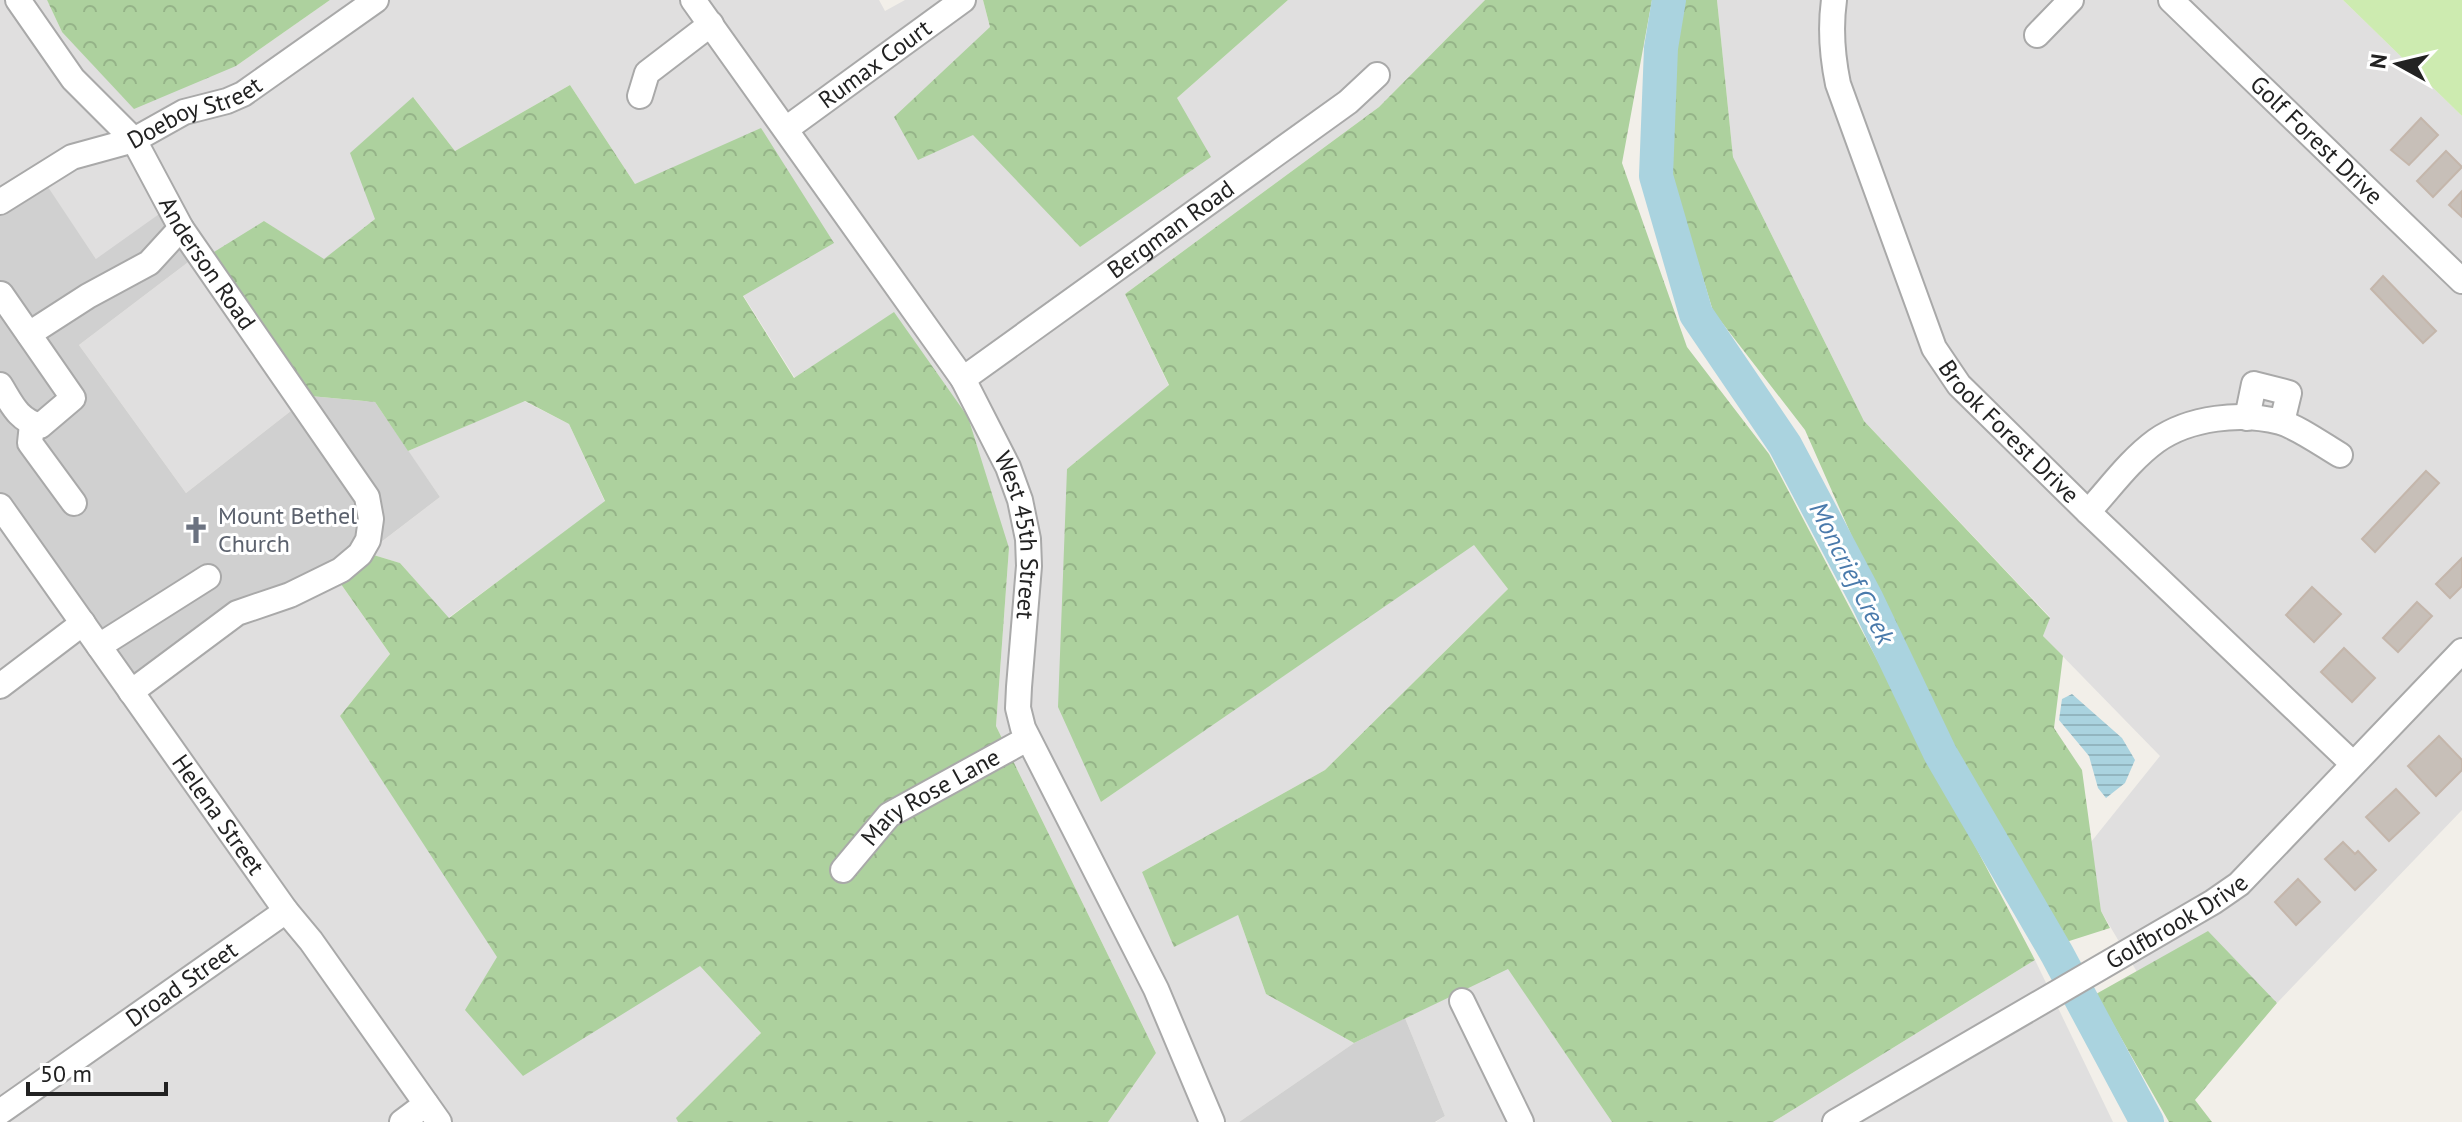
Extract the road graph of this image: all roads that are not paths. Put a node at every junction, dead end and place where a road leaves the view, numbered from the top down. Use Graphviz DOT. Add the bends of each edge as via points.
graph roads {
  1 [pos="18,0"];
  2 [pos="376,0"];
  3 [pos="693,0"];
  4 [pos="963,0"];
  5 [pos="1834,0"];
  6 [pos="2071,0"];
  7 [pos="2171,0"];
  8 [pos="711,24"];
  9 [pos="2037,35"];
  10 [pos="1377,75"];
  11 [pos="640,96"];
  12 [pos="786,129"];
  13 [pos="134,140"];
  14 [pos="0,202"];
  15 [pos="181,228"];
  16 [pos="2462,281"];
  17 [pos="0,294"];
  18 [pos="29,334"];
  19 [pos="963,379"];
  20 [pos="0,385"];
  21 [pos="2247,418"];
  22 [pos="16,420"];
  23 [pos="2282,422"];
  24 [pos="2340,455"];
  25 [pos="74,503"];
  26 [pos="0,506"];
  27 [pos="2088,512"];
  28 [pos="208,577"];
  29 [pos="83,623"];
  30 [pos="99,646"];
  31 [pos="2462,651"];
  32 [pos="0,686"];
  33 [pos="131,692"];
  34 [pos="1027,739"];
  35 [pos="2352,763"];
  36 [pos="843,870"];
  37 [pos="286,911"];
  38 [pos="1462,1001"];
  39 [pos="0,1112"];
  40 [pos="433,1113"];
  41 [pos="402,1122"];
  42 [pos="1212,1122"];
  43 [pos="1521,1122"];
  44 [pos="1835,1122"];
  1 -- 13 [label="street, Anderson Road" via="73,79"];
  2 -- 13 [label="street, Doeboy Street" via="243,94 184,112"];
  3 -- 8 [label="street, West 45th Street"];
  4 -- 12 [label="street, Rumax Court"];
  5 -- 27 [label="street, Brook Forest Drive" via="1832,55 1838,84 1934,348 1959,385"];
  6 -- 9 [label="street"];
  7 -- 16 [label="street, Golf Forest Drive"];
  8 -- 11 [label="street" via="647,73"];
  8 -- 12 [label="street, West 45th Street"];
  10 -- 19 [label="street, Bergman Road" via="1348,102"];
  12 -- 19 [label="street, West 45th Street"];
  13 -- 14 [label="street, Doeboy Street" via="72,157"];
  13 -- 15 [label="street, Anderson Road"];
  15 -- 18 [label="street" via="149,263"];
  15 -- 33 [label="street, Anderson Road" via="367,497 371,519 360,554 341,570 237,613"];
  17 -- 18 [label="street"];
  18 -- 22 [label="street" via="73,398 40,426"];
  19 -- 34 [label="street, West 45th Street" via="1008,467 1028,539 1018,708"];
  20 -- 22 [label="street"];
  21 -- 23 [label="street"];
  21 -- 23 [label="street" via="2254,384 2289,393"];
  21 -- 27 [label="street" via="2219,418 2177,429 2138,457"];
  22 -- 25 [label="street"];
  23 -- 24 [label="street"];
  26 -- 29 [label="street, Helena Street"];
  27 -- 35 [label="street, Brook Forest Drive"];
  28 -- 30 [label="street"];
  29 -- 30 [label="street, Helena Street"];
  29 -- 32 [label="street"];
  30 -- 33 [label="street, Helena Street"];
  31 -- 35 [label="street, Golfbrook Drive"];
  33 -- 37 [label="street, Helena Street"];
  34 -- 36 [label="street, Mary Rose Lane" via="889,815"];
  34 -- 42 [label="street, West 45th Street" via="1156,989"];
  35 -- 44 [label="street, Golfbrook Drive" via="2239,884"];
  37 -- 39 [label="street, Droad Street"];
  37 -- 40 [label="street, Helena Street"];
  38 -- 43 [label="street"];
  40 -- 41 [label="street"];
}
